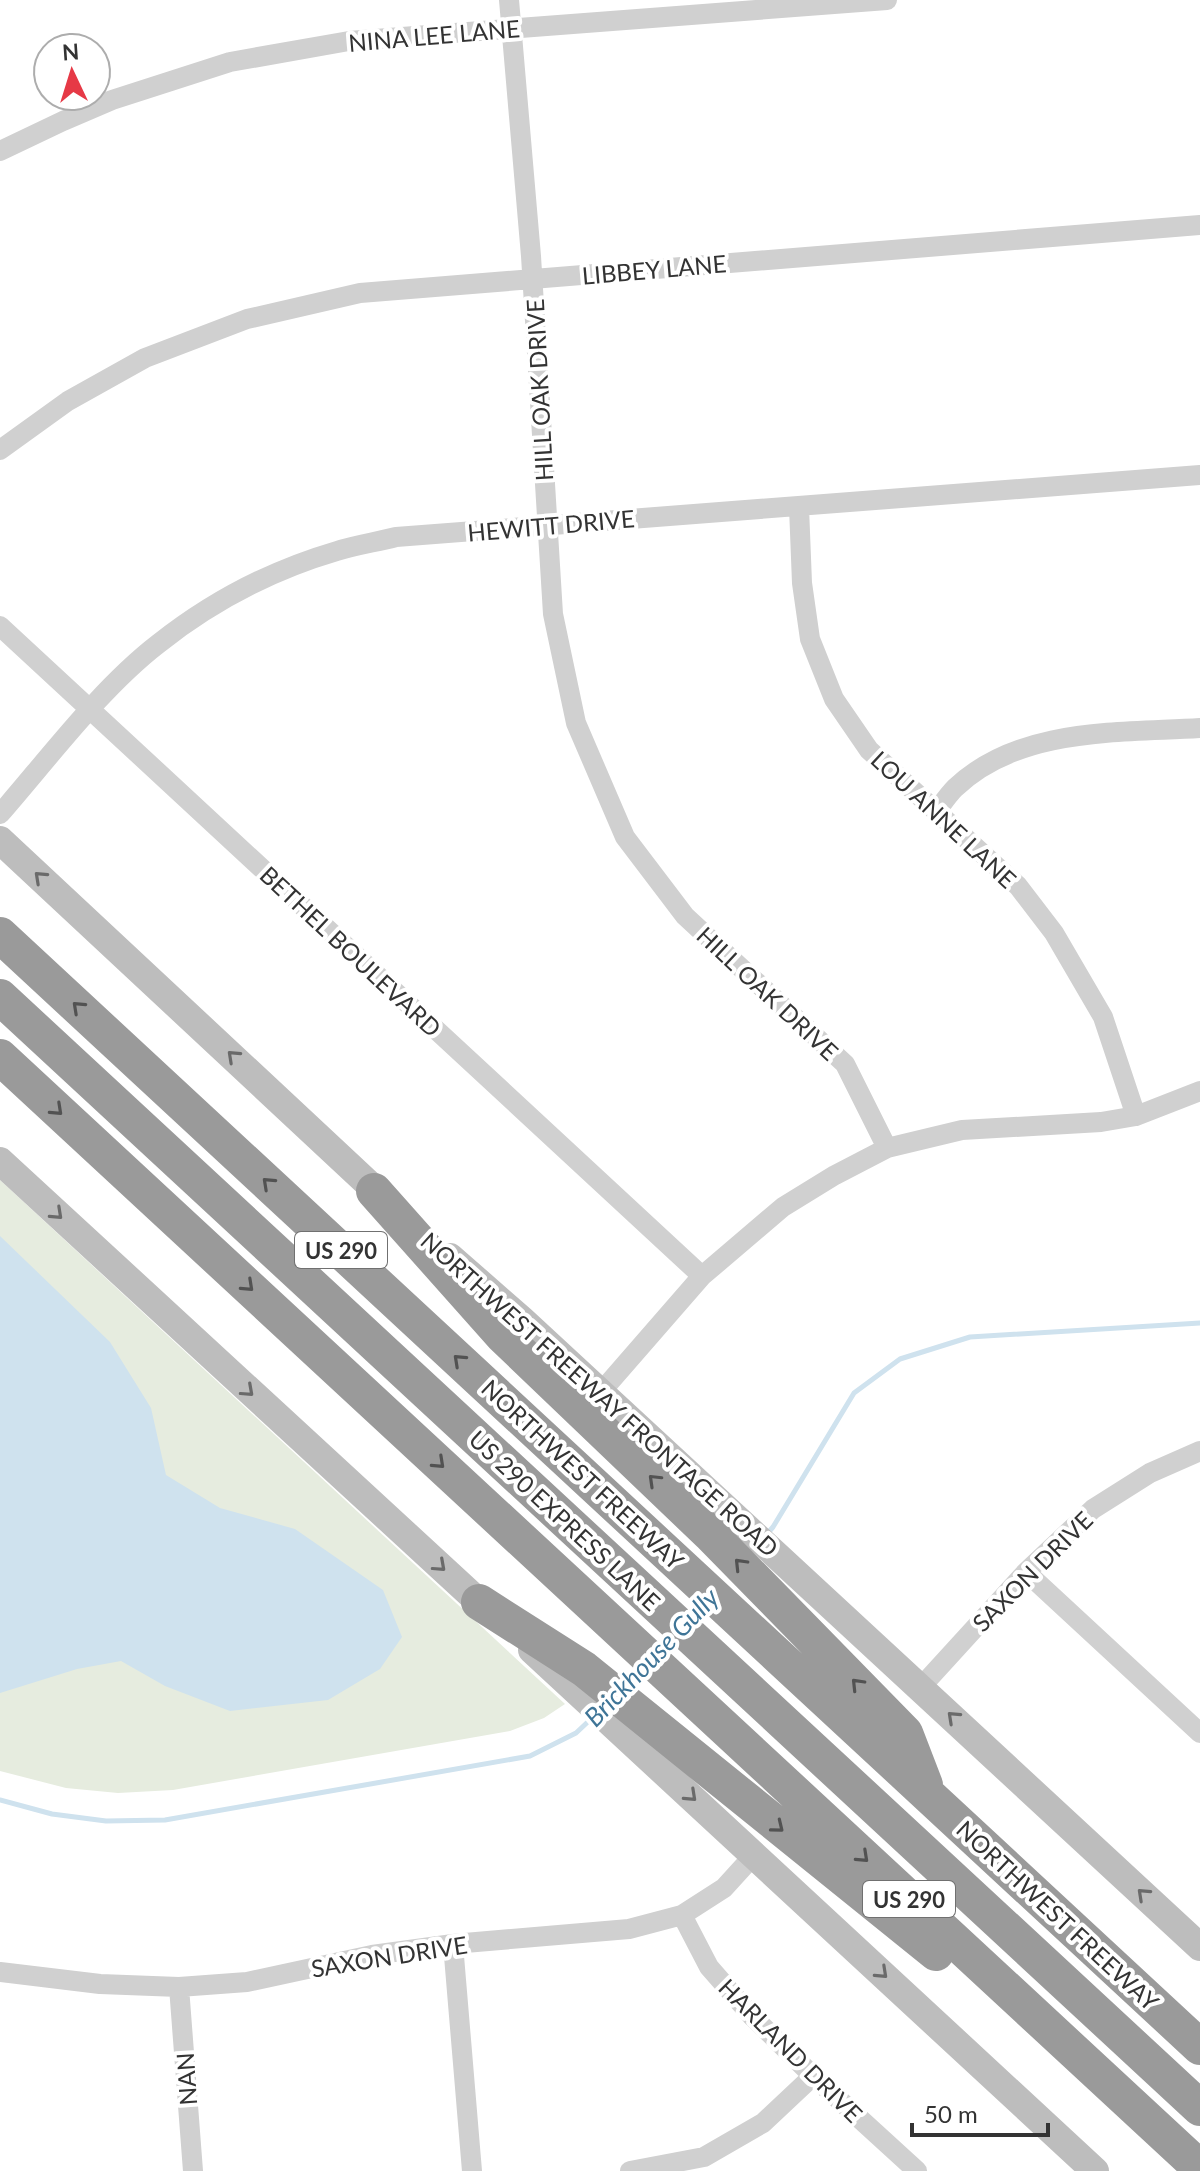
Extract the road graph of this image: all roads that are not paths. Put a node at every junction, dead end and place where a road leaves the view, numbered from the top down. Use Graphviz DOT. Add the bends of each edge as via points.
graph roads {
  1 [pos="509,0"];
  2 [pos="887,0"];
  3 [pos="511,29"];
  4 [pos="0,151"];
  5 [pos="1200,225"];
  6 [pos="533,279"];
  7 [pos="0,450"];
  8 [pos="1200,475"];
  9 [pos="799,507"];
  10 [pos="547,525"];
  11 [pos="0,626"];
  12 [pos="91,710"];
  13 [pos="1200,728"];
  14 [pos="936,812"];
  15 [pos="0,814"];
  16 [pos="0,840"];
  17 [pos="0,935"];
  18 [pos="0,997"];
  19 [pos="0,1057"];
  20 [pos="1200,1091"];
  21 [pos="1136,1116"];
  22 [pos="887,1148"];
  23 [pos="0,1161"];
  24 [pos="374,1191"];
  25 [pos="702,1276"];
  26 [pos="601,1392"];
  27 [pos="1200,1451"];
  28 [pos="720,1522"];
  29 [pos="1026,1572"];
  30 [pos="782,1583"];
  31 [pos="479,1602"];
  32 [pos="921,1687"];
  33 [pos="1200,1733"];
  34 [pos="643,1734"];
  35 [pos="929,1794"];
  36 [pos="754,1855"];
  37 [pos="682,1915"];
  38 [pos="453,1944"];
  39 [pos="1200,1947"];
  40 [pos="0,1972"];
  41 [pos="179,1987"];
  42 [pos="1200,2047"];
  43 [pos="813,2076"];
  44 [pos="1200,2108"];
  45 [pos="1136,2109"];
  46 [pos="1200,2168"];
  47 [pos="193,2171"];
  48 [pos="472,2171"];
  49 [pos="630,2171"];
  50 [pos="917,2171"];
  51 [pos="1095,2171"];
  1 -- 3 [label="street, HILL OAK DRIVE"];
  2 -- 3 [label="street, NINA LEE LANE"];
  3 -- 4 [label="street, NINA LEE LANE" via="349,41 230,62 112,100"];
  3 -- 6 [label="street, HILL OAK DRIVE"];
  5 -- 6 [label="street, LIBBEY LANE"];
  6 -- 7 [label="street, LIBBEY LANE" via="360,293 247,319 145,358 68,401"];
  6 -- 10 [label="street, HILL OAK DRIVE"];
  8 -- 9 [label="street, HEWITT DRIVE"];
  9 -- 10 [label="street, HEWITT DRIVE"];
  9 -- 14 [label="street, LOU ANNE LANE" via="810,639 834,699 869,750"];
  10 -- 12 [label="street, HEWITT DRIVE" via="396,537 336,551 264,578 158,644"];
  10 -- 22 [label="street, HILL OAK DRIVE" via="553,614 576,723 625,837 685,916 845,1064"];
  11 -- 12 [label="street, BETHEL BOULEVARD"];
  12 -- 15 [label="street, HEWITT DRIVE"];
  12 -- 25 [label="street, BETHEL BOULEVARD"];
  13 -- 14 [label="street" via="1039,743 991,761 955,788"];
  14 -- 21 [label="street, LOU ANNE LANE" via="1018,886 1054,933 1103,1017"];
  24 -- 16 [label="main road, NORTHWEST FREEWAY FRONTAGE ROAD, one-way"];
  35 -- 17 [label="highway, NORTHWEST FREEWAY / US 290, one-way"];
  18 -- 44 [label="highway, US 290 EXPRESS LANE"];
  19 -- 45 [label="highway, US 290, one-way"];
  20 -- 21 [label="street"];
  21 -- 22 [label="street" via="962,1130"];
  22 -- 25 [label="street" via="783,1207"];
  23 -- 31 [label="main road, one-way"];
  24 -- 26 [label="main road, NORTHWEST FREEWAY FRONTAGE ROAD"];
  28 -- 24 [label="highway, one-way" via="503,1336"];
  25 -- 26 [label="street"];
  26 -- 28 [label="main road, NORTHWEST FREEWAY FRONTAGE ROAD"];
  27 -- 29 [label="street, SAXON DRIVE" via="1150,1473 1093,1509"];
  30 -- 28 [label="highway, one-way"];
  29 -- 32 [label="street, SAXON DRIVE"];
  29 -- 33 [label="street"];
  30 -- 32 [label="main road, NORTHWEST FREEWAY FRONTAGE ROAD"];
  35 -- 30 [label="highway, one-way" via="905,1733"];
  31 -- 34 [label="highway"];
  39 -- 32 [label="main road, NORTHWEST FREEWAY FRONTAGE ROAD, one-way"];
  34 -- 36 [label="main road, one-way"];
  34 -- 45 [label="highway, one-way" via="858,1892"];
  35 -- 42 [label="highway, NORTHWEST FREEWAY / US 290"];
  36 -- 37 [label="street, SAXON DRIVE" via="724,1888"];
  36 -- 51 [label="main road, one-way"];
  37 -- 38 [label="street, SAXON DRIVE" via="629,1929"];
  37 -- 43 [label="street, HARLAND DRIVE" via="709,1967"];
  38 -- 41 [label="street, SAXON DRIVE" via="247,1982"];
  38 -- 48 [label="street"];
  40 -- 41 [label="street, SAXON DRIVE"];
  41 -- 47 [label="street, NAN"];
  43 -- 49 [label="street" via="763,2123 704,2157"];
  43 -- 50 [label="street, HARLAND DRIVE"];
  45 -- 46 [label="highway, US 290"];
}
